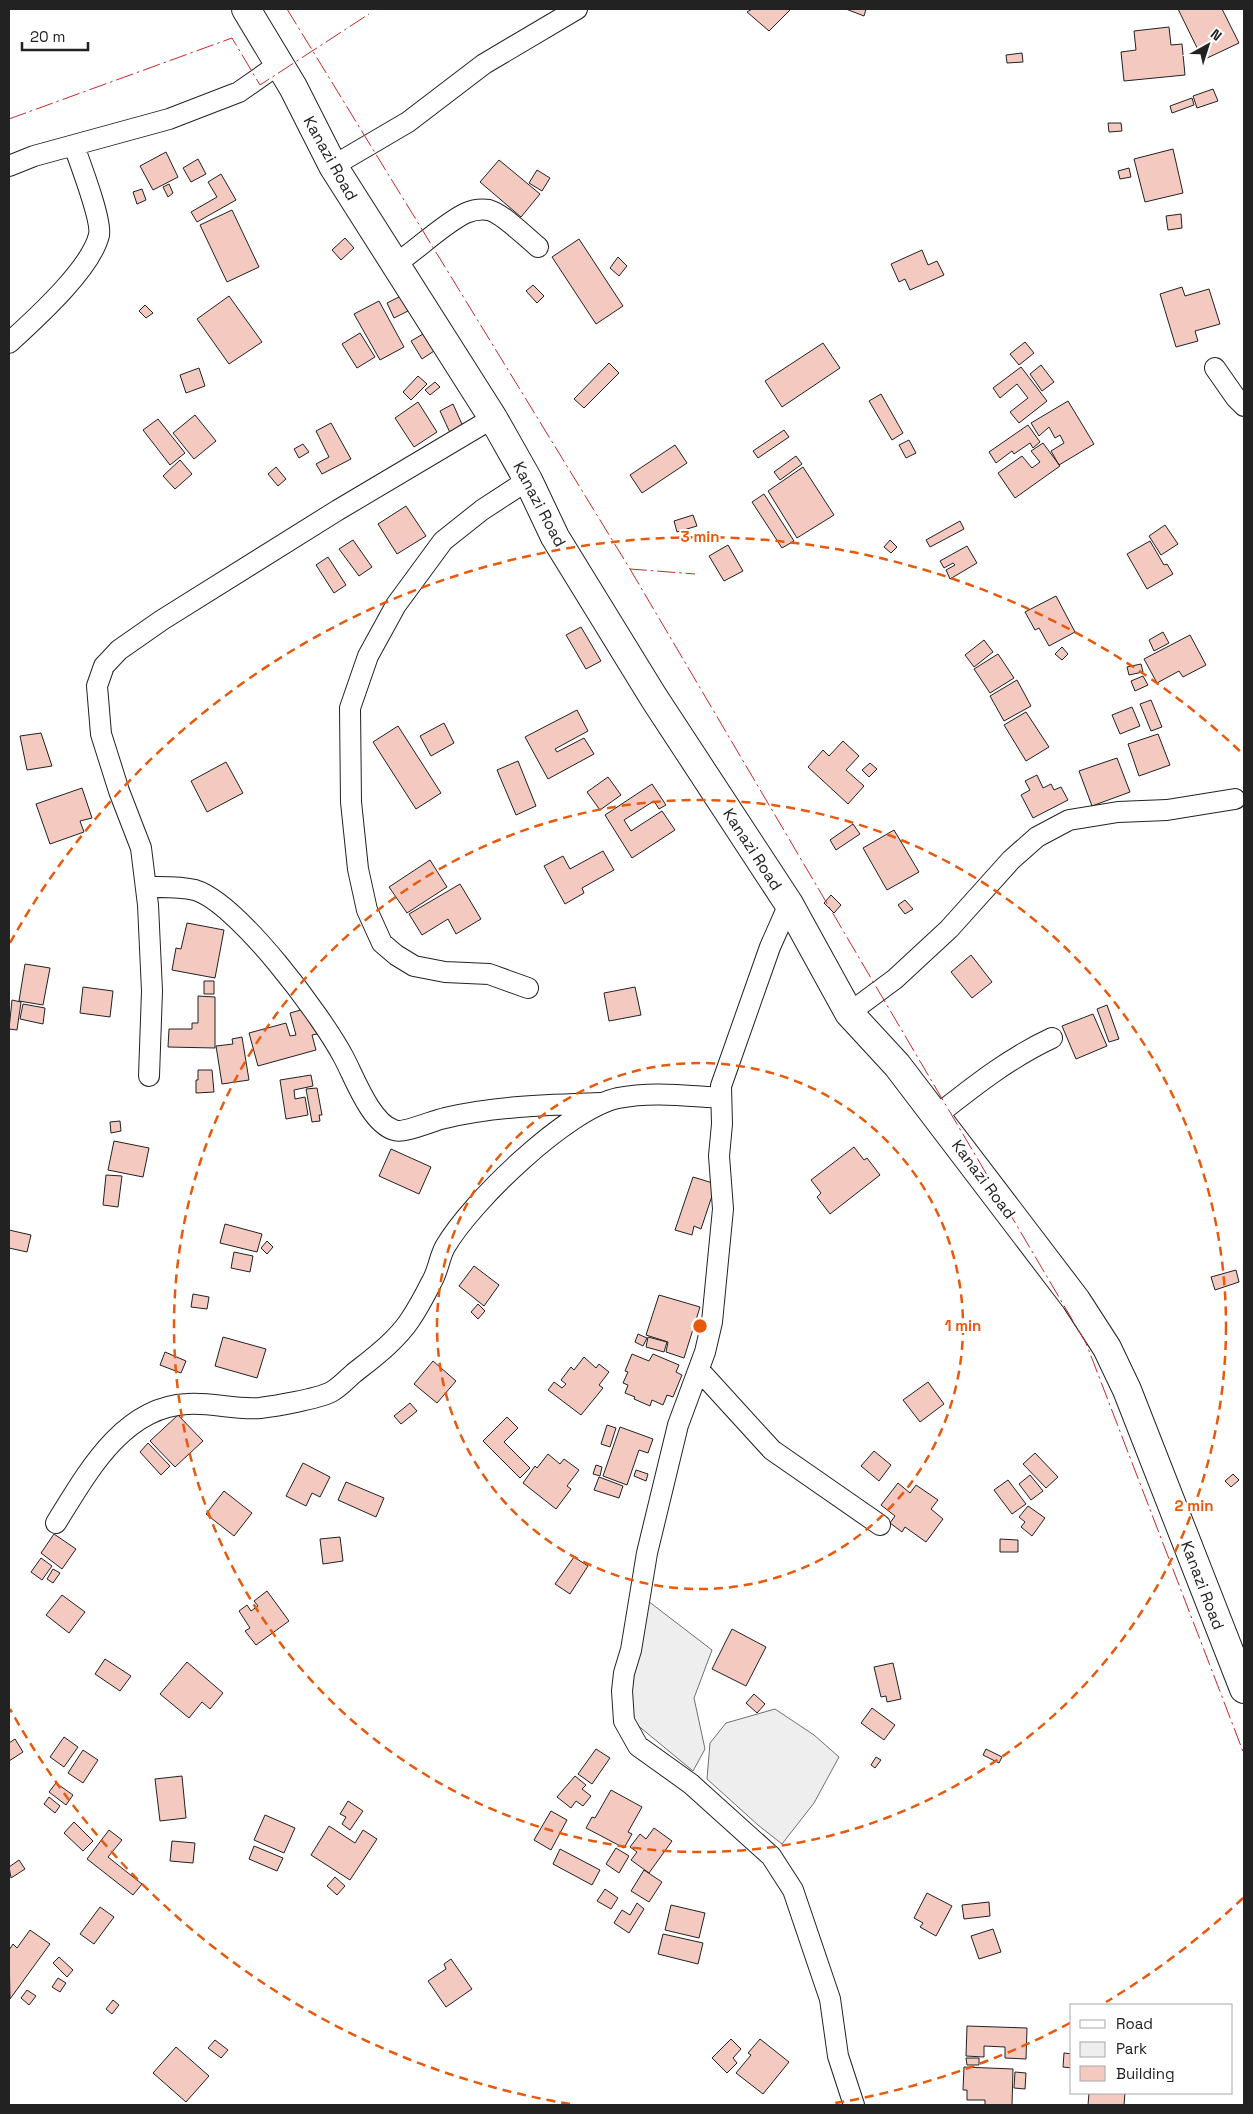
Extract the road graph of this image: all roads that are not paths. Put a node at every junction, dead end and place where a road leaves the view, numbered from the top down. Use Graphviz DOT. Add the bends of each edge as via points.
graph roads {
  1 [pos="246,9"];
  2 [pos="577,9"];
  3 [pos="279,64"];
  4 [pos="74,146"];
  5 [pos="13,161"];
  6 [pos="333,166"];
  7 [pos="538,247"];
  8 [pos="394,265"];
  9 [pos="9,343"];
  10 [pos="1215,368"];
  11 [pos="1244,406"];
  12 [pos="493,418"];
  13 [pos="528,480"];
  14 [pos="1235,799"];
  15 [pos="146,887"];
  16 [pos="789,904"];
  17 [pos="528,988"];
  18 [pos="849,1013"];
  19 [pos="1052,1038"];
  20 [pos="149,1076"];
  21 [pos="721,1098"];
  22 [pos="602,1103"];
  23 [pos="936,1116"];
  24 [pos="699,1370"];
  25 [pos="56,1523"];
  26 [pos="880,1525"];
  27 [pos="1244,1690"];
  28 [pos="854,2105"];
  1 -- 3 [label="main road, Kanazi Road"];
  2 -- 6 [label="street" via="484,64 408,122"];
  3 -- 4 [label="street" via="239,92 169,120"];
  3 -- 6 [label="main road, Kanazi Road"];
  4 -- 5 [label="street"];
  4 -- 9 [label="street" via="90,192 99,233 79,272"];
  6 -- 8 [label="main road, Kanazi Road"];
  7 -- 8 [label="street" via="501,218 490,211 480,210 466,213"];
  8 -- 12 [label="main road, Kanazi Road"];
  10 -- 11 [label="street"];
  12 -- 13 [label="main road, Kanazi Road"];
  12 -- 15 [label="street" via="162,620 119,650 104,666 97,686 101,734 119,792 142,848"];
  13 -- 16 [label="main road, Kanazi Road" via="555,537 654,698"];
  13 -- 17 [label="street" via="443,541 396,605 368,656 350,708 351,802 358,869 367,910 382,943 414,966 445,972 489,974"];
  14 -- 18 [label="street" via="1069,820 1037,837 1011,860 949,929 895,979"];
  15 -- 20 [label="street" via="152,991"];
  15 -- 22 [label="street" via="194,890 214,899 236,917 294,984 322,1023 343,1055 369,1106 386,1127 397,1132 445,1118 487,1111"];
  16 -- 18 [label="main road, Kanazi Road"];
  16 -- 21 [label="street" via="770,947 721,1086"];
  18 -- 23 [label="main road, Kanazi Road" via="897,1065"];
  19 -- 23 [label="street" via="997,1069"];
  21 -- 22 [label="street" via="652,1094"];
  21 -- 24 [label="street" via="719,1156 723,1209 712,1322"];
  22 -- 25 [label="street" via="542,1142 480,1201 444,1248 433,1280 409,1322 377,1355 330,1392 276,1406 248,1409 187,1404 163,1408 139,1420 101,1455"];
  23 -- 27 [label="main road, Kanazi Road" via="1076,1300 1107,1348"];
  24 -- 26 [label="street" via="772,1450"];
  24 -- 28 [label="street" via="678,1425 647,1553 631,1650 624,1673 624,1721 638,1746 691,1784 771,1856 793,1890 830,1999 838,2056"];
}
